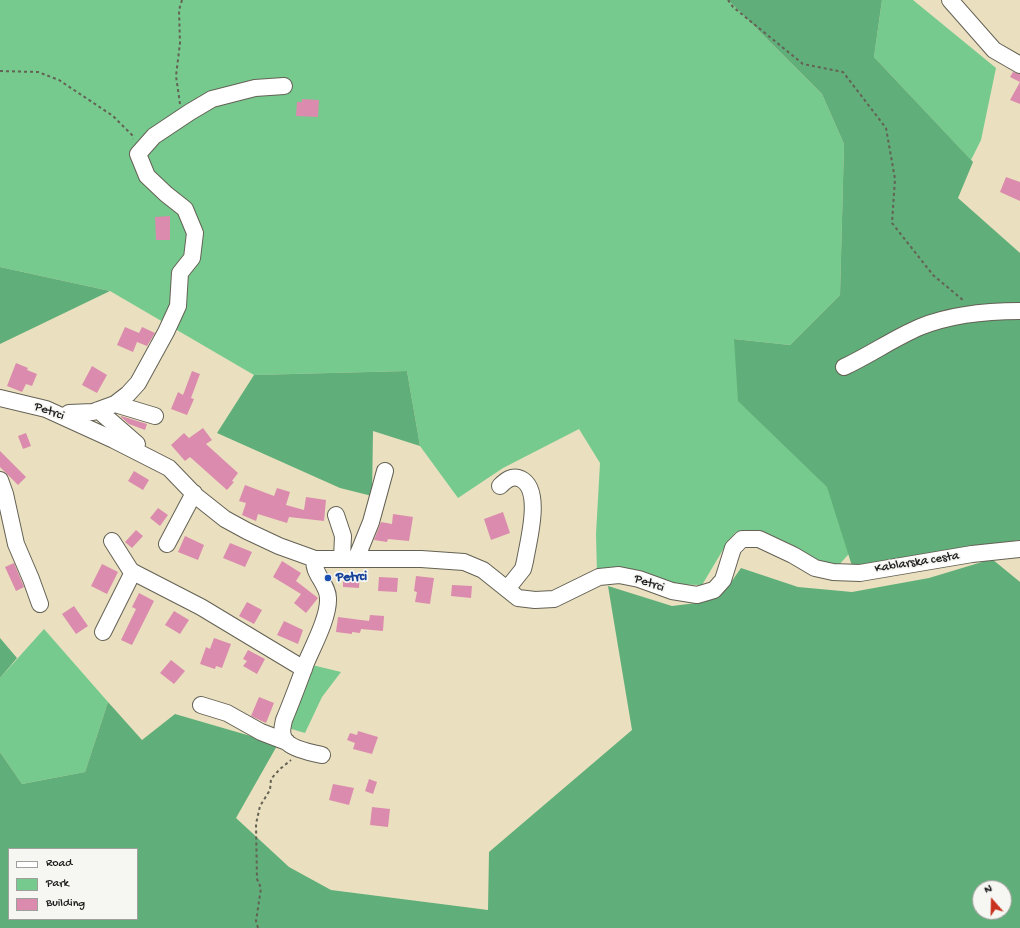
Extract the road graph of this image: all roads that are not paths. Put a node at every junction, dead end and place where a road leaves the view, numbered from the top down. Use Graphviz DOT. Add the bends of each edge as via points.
graph roads {
  1 [pos="950,0"];
  2 [pos="1020,65"];
  3 [pos="284,86"];
  4 [pos="1020,311"];
  5 [pos="844,367"];
  6 [pos="0,398"];
  7 [pos="115,404"];
  8 [pos="98,410"];
  9 [pos="155,416"];
  10 [pos="64,417"];
  11 [pos="137,444"];
  12 [pos="385,471"];
  13 [pos="0,480"];
  14 [pos="500,486"];
  15 [pos="194,493"];
  16 [pos="336,515"];
  17 [pos="112,541"];
  18 [pos="167,544"];
  19 [pos="1020,549"];
  20 [pos="336,559"];
  21 [pos="815,568"];
  22 [pos="133,572"];
  23 [pos="507,589"];
  24 [pos="40,604"];
  25 [pos="103,632"];
  26 [pos="304,669"];
  27 [pos="201,705"];
  28 [pos="287,742"];
  29 [pos="322,755"];
  1 -- 2 [label="street" via="994,50"];
  3 -- 7 [label="street" via="255,88 212,99 154,136 138,154 147,176 185,209 196,232 192,258 180,273 178,306 175,313 138,383"];
  4 -- 5 [label="street" via="985,312 936,321 896,338"];
  6 -- 10 [label="street, Petrci" via="46,409"];
  7 -- 8 [label="street"];
  7 -- 9 [label="street"];
  8 -- 10 [label="street" via="69,413"];
  8 -- 11 [label="street"];
  10 -- 15 [label="street, Petrci" via="169,468"];
  12 -- 20 [label="street" via="371,522"];
  13 -- 24 [label="street" via="16,544"];
  14 -- 23 [label="street" via="507,479 515,477 523,480 533,495 523,569"];
  15 -- 18 [label="street"];
  15 -- 20 [label="street, Petrci" via="225,519 279,546"];
  16 -- 20 [label="street" via="343,536"];
  17 -- 22 [label="street"];
  19 -- 21 [label="street, Kablarska cesta" via="972,554 860,573"];
  20 -- 23 [label="street, Petrci" via="464,562 483,570"];
  20 -- 26 [label="street" via="320,577 328,598 327,609"];
  21 -- 23 [label="street, Petrci" via="759,539 742,539 732,548 723,580 714,590 697,595 672,591 619,575 599,577 554,599 518,598"];
  22 -- 25 [label="street"];
  22 -- 26 [label="street" via="201,607"];
  26 -- 28 [label="street" via="284,720 282,731"];
  27 -- 28 [label="street" via="227,712 261,732"];
  28 -- 29 [label="street" via="298,749"];
}
